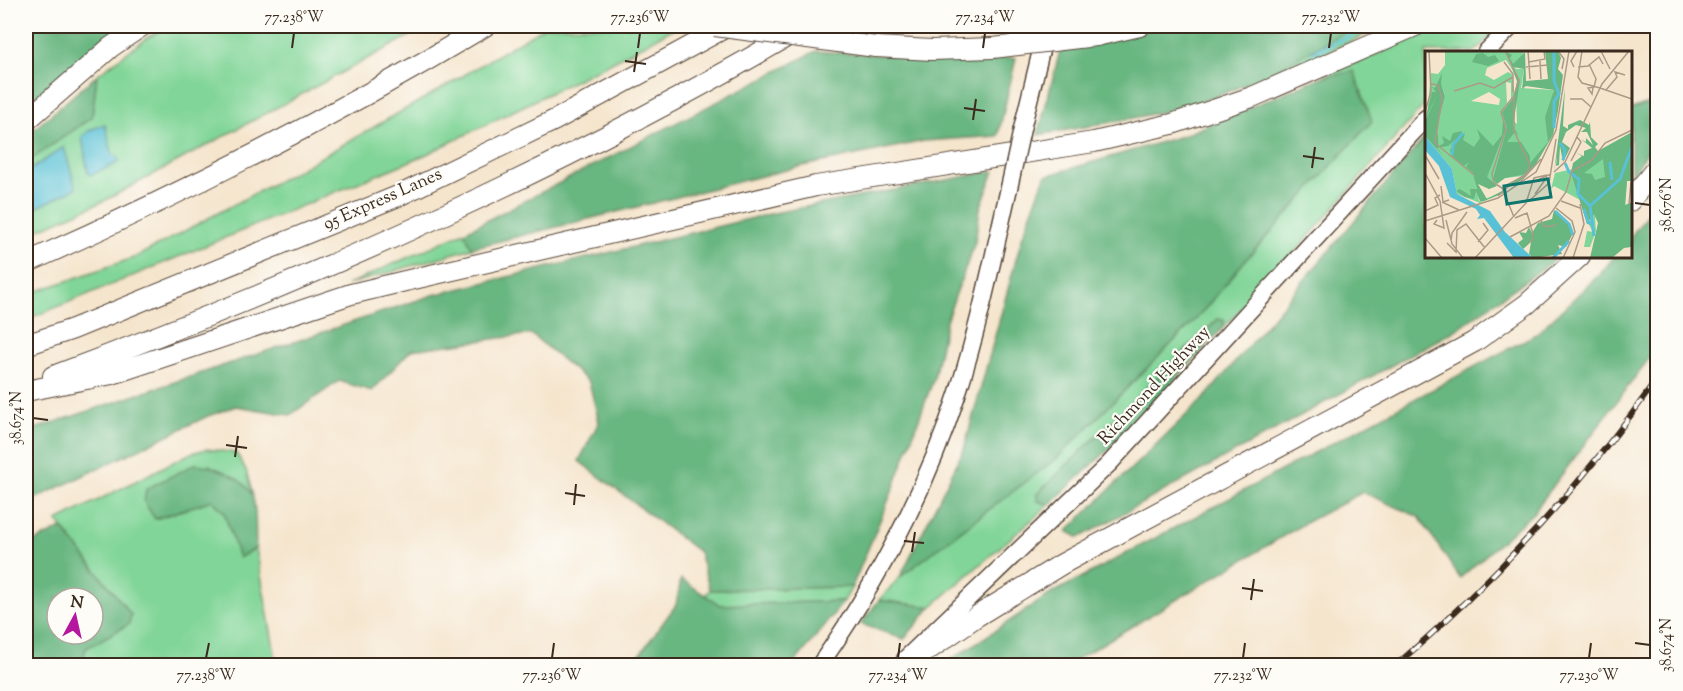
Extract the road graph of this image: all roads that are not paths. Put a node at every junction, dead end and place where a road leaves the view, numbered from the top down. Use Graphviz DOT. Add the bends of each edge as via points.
graph roads {
  1 [pos="142,26"];
  2 [pos="485,26"];
  3 [pos="702,26"];
  4 [pos="716,26"];
  5 [pos="728,26"];
  6 [pos="805,26"];
  7 [pos="1047,26"];
  8 [pos="1140,26"];
  9 [pos="1414,26"];
  10 [pos="1512,26"];
  11 [pos="1487,51"];
  12 [pos="624,84"];
  13 [pos="1425,119"];
  14 [pos="26,121"];
  15 [pos="1658,166"];
  16 [pos="1632,198"];
  17 [pos="1578,258"];
  18 [pos="26,263"];
  19 [pos="26,345"];
  20 [pos="26,387"];
  21 [pos="26,391"];
  22 [pos="819,666"];
  23 [pos="897,666"];
  24 [pos="905,666"];
  1 -- 14 [label="highway" via="111,47"];
  2 -- 18 [label="highway" via="292,136"];
  3 -- 12 [label="highway"];
  4 -- 8 [label="highway, bridge" via="876,47 932,50 993,48 1096,36"];
  5 -- 12 [label="highway, 95 Express Lanes"];
  6 -- 20 [label="highway" via="659,109 516,182 282,286"];
  7 -- 22 [label="main road, bridge" via="975,335 943,432 892,547"];
  9 -- 21 [label="highway" via="1252,97 1172,124 1094,142 816,186 498,259 351,294 111,374"];
  10 -- 11 [label="main road"];
  12 -- 19 [label="highway, 95 Express Lanes" via="398,196"];
  13 -- 23 [label="main road, Richmond Highway" via="1109,464"];
  15 -- 16 [label="highway"];
  17 -- 24 [label="highway" via="1527,304 1466,347 1062,564"];
}
